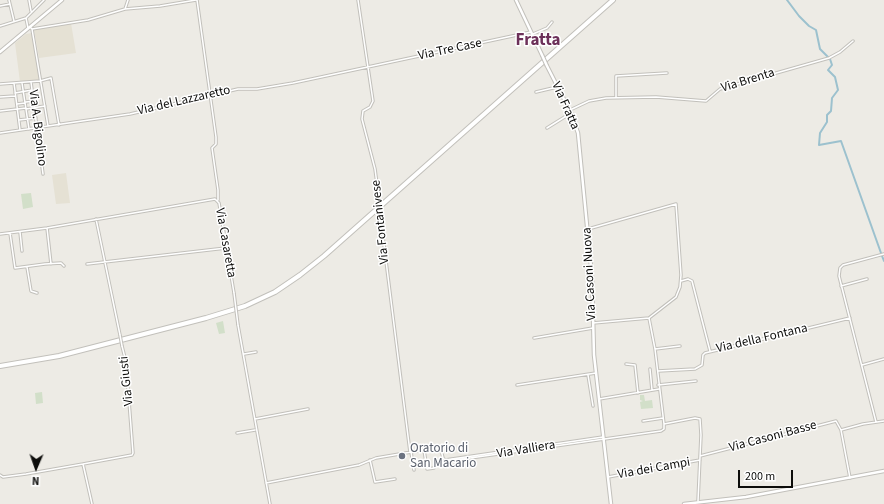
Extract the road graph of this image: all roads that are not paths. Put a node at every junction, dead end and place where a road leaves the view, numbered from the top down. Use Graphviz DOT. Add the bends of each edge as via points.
graph roads {
  1 [pos="9,0"];
  2 [pos="29,0"];
  3 [pos="44,0"];
  4 [pos="62,0"];
  5 [pos="128,0"];
  6 [pos="197,0"];
  7 [pos="358,0"];
  8 [pos="516,0"];
  9 [pos="613,0"];
  10 [pos="185,1"];
  11 [pos="10,4"];
  12 [pos="0,6"];
  13 [pos="126,9"];
  14 [pos="31,11"];
  15 [pos="26,18"];
  16 [pos="14,21"];
  17 [pos="552,22"];
  18 [pos="0,26"];
  19 [pos="30,28"];
  20 [pos="531,33"];
  21 [pos="853,41"];
  22 [pos="0,52"];
  23 [pos="368,67"];
  24 [pos="667,73"];
  25 [pos="40,81"];
  26 [pos="22,82"];
  27 [pos="31,82"];
  28 [pos="14,83"];
  29 [pos="0,84"];
  30 [pos="557,87"];
  31 [pos="32,90"];
  32 [pos="23,91"];
  33 [pos="536,92"];
  34 [pos="15,93"];
  35 [pos="15,96"];
  36 [pos="211,96"];
  37 [pos="0,97"];
  38 [pos="616,98"];
  39 [pos="34,101"];
  40 [pos="25,102"];
  41 [pos="16,104"];
  42 [pos="45,106"];
  43 [pos="26,108"];
  44 [pos="34,108"];
  45 [pos="17,109"];
  46 [pos="0,111"];
  47 [pos="571,111"];
  48 [pos="36,118"];
  49 [pos="27,119"];
  50 [pos="18,120"];
  51 [pos="59,125"];
  52 [pos="48,126"];
  53 [pos="37,128"];
  54 [pos="547,128"];
  55 [pos="28,129"];
  56 [pos="20,130"];
  57 [pos="0,133"];
  58 [pos="43,174"];
  59 [pos="218,201"];
  60 [pos="96,219"];
  61 [pos="587,220"];
  62 [pos="46,228"];
  63 [pos="588,229"];
  64 [pos="20,232"];
  65 [pos="10,233"];
  66 [pos="0,234"];
  67 [pos="226,248"];
  68 [pos="22,251"];
  69 [pos="884,254"];
  70 [pos="105,262"];
  71 [pos="51,264"];
  72 [pos="87,264"];
  73 [pos="27,266"];
  74 [pos="64,266"];
  75 [pos="867,279"];
  76 [pos="681,281"];
  77 [pos="841,286"];
  78 [pos="37,293"];
  79 [pos="649,318"];
  80 [pos="850,318"];
  81 [pos="593,323"];
  82 [pos="593,328"];
  83 [pos="534,338"];
  84 [pos="680,346"];
  85 [pos="655,349"];
  86 [pos="710,351"];
  87 [pos="256,352"];
  88 [pos="244,354"];
  89 [pos="884,359"];
  90 [pos="626,364"];
  91 [pos="862,365"];
  92 [pos="0,366"];
  93 [pos="650,369"];
  94 [pos="657,371"];
  95 [pos="596,374"];
  96 [pos="588,375"];
  97 [pos="696,381"];
  98 [pos="517,385"];
  99 [pos="658,385"];
  100 [pos="659,389"];
  101 [pos="652,390"];
  102 [pos="638,393"];
  103 [pos="599,399"];
  104 [pos="593,406"];
  105 [pos="308,409"];
  106 [pos="663,418"];
  107 [pos="254,419"];
  108 [pos="643,421"];
  109 [pos="884,421"];
  110 [pos="876,422"];
  111 [pos="664,424"];
  112 [pos="256,430"];
  113 [pos="841,430"];
  114 [pos="237,433"];
  115 [pos="603,438"];
  116 [pos="424,450"];
  117 [pos="411,452"];
  118 [pos="700,456"];
  119 [pos="370,460"];
  120 [pos="700,460"];
  121 [pos="83,464"];
  122 [pos="434,468"];
  123 [pos="414,470"];
  124 [pos="884,471"];
  125 [pos="0,475"];
  126 [pos="608,477"];
  127 [pos="850,478"];
  128 [pos="394,479"];
  129 [pos="266,483"];
  130 [pos="698,503"];
  131 [pos="92,504"];
  132 [pos="270,504"];
  133 [pos="611,504"];
  134 [pos="684,504"];
  1 -- 11 [label="street"];
  2 -- 14 [label="street"];
  3 -- 14 [label="street"];
  4 -- 19 [label="main road"];
  5 -- 13 [label="street"];
  6 -- 10 [label="street"];
  6 -- 36 [label="street"];
  7 -- 23 [label="street, Via Fontanivese"];
  8 -- 20 [label="main road, Via Fratta"];
  9 -- 92 [label="highway" via="328,252 279,289 245,306 211,317 59,356"];
  10 -- 13 [label="street"];
  11 -- 12 [label="street"];
  11 -- 16 [label="street"];
  13 -- 19 [label="street" via="88,20"];
  14 -- 15 [label="street"];
  15 -- 16 [label="street"];
  15 -- 19 [label="street"];
  16 -- 18 [label="street"];
  17 -- 20 [label="street, Via Tre Case" via="547,28"];
  19 -- 22 [label="main road"];
  19 -- 25 [label="street"];
  20 -- 23 [label="street, Via Tre Case"];
  20 -- 30 [label="main road, Via Fratta, bridge"];
  21 -- 38 [label="street, Via Brenta" via="829,58 720,89 706,100"];
  23 -- 36 [label="street, Via del Lazzaretto" via="293,83 257,89 238,89"];
  23 -- 117 [label="street, Via Fontanivese, bridge" via="373,100 370,108 363,111 362,119 375,169"];
  24 -- 38 [label="street" via="616,76"];
  25 -- 27 [label="street"];
  25 -- 42 [label="street"];
  25 -- 51 [label="street" via="51,78"];
  26 -- 27 [label="street"];
  26 -- 28 [label="street"];
  26 -- 32 [label="street"];
  27 -- 31 [label="street, Via A. Bigolino"];
  28 -- 29 [label="street"];
  28 -- 34 [label="street"];
  30 -- 33 [label="street"];
  30 -- 47 [label="main road, Via Fratta"];
  31 -- 32 [label="street"];
  31 -- 39 [label="street, Via A. Bigolino"];
  32 -- 34 [label="street"];
  32 -- 40 [label="street"];
  34 -- 35 [label="street"];
  35 -- 37 [label="street"];
  35 -- 41 [label="street"];
  36 -- 51 [label="street, Via del Lazzaretto" via="130,114"];
  36 -- 59 [label="street" via="216,137 216,144 212,148"];
  38 -- 47 [label="street, Via Brenta" via="589,101"];
  39 -- 40 [label="street"];
  39 -- 44 [label="street, Via A. Bigolino"];
  40 -- 41 [label="street"];
  40 -- 43 [label="street"];
  41 -- 45 [label="street"];
  42 -- 44 [label="street"];
  42 -- 52 [label="street"];
  43 -- 44 [label="street"];
  43 -- 45 [label="street"];
  43 -- 49 [label="street"];
  44 -- 48 [label="street, Via A. Bigolino"];
  45 -- 46 [label="street"];
  45 -- 50 [label="street"];
  47 -- 54 [label="street, Via Brenta"];
  47 -- 61 [label="main road, Via Fratta" via="578,133"];
  48 -- 49 [label="street"];
  48 -- 53 [label="street, Via A. Bigolino"];
  49 -- 50 [label="street"];
  49 -- 55 [label="street"];
  50 -- 56 [label="street"];
  51 -- 52 [label="street, Via del Lazzaretto"];
  52 -- 53 [label="street, Via del Lazzaretto"];
  53 -- 55 [label="street, Via del Lazzaretto"];
  53 -- 58 [label="street, Via A. Bigolino"];
  55 -- 56 [label="street, Via del Lazzaretto"];
  56 -- 57 [label="street, Via del Lazzaretto"];
  59 -- 60 [label="street, Via Casaretta" via="215,199"];
  59 -- 67 [label="street, Via Casaretta"];
  60 -- 62 [label="street, Via Casaretta"];
  60 -- 70 [label="street, Via Giusti"];
  61 -- 63 [label="main road, Via Casoni Nuova"];
  62 -- 64 [label="street, Via Casaretta"];
  62 -- 71 [label="street"];
  63 -- 76 [label="street" via="676,204"];
  63 -- 81 [label="main road, Via Casoni Nuova"];
  64 -- 65 [label="street, Via Casaretta"];
  64 -- 68 [label="street"];
  65 -- 66 [label="street, Via Casaretta"];
  65 -- 73 [label="street" via="15,268"];
  67 -- 70 [label="street"];
  67 -- 88 [label="street, Via Casaretta, bridge"];
  69 -- 77 [label="street" via="843,265 839,270"];
  70 -- 72 [label="street"];
  70 -- 121 [label="street, Via Giusti, bridge" via="126,362 134,453"];
  71 -- 73 [label="street"];
  71 -- 74 [label="street" via="61,263"];
  73 -- 78 [label="street" via="31,291"];
  75 -- 77 [label="street"];
  76 -- 79 [label="street" via="676,297"];
  76 -- 86 [label="street, Via della Fontana" via="692,281"];
  77 -- 80 [label="street"];
  79 -- 81 [label="street"];
  79 -- 85 [label="street"];
  80 -- 86 [label="street, Via della Fontana"];
  80 -- 91 [label="street"];
  81 -- 82 [label="main road, Via Casoni Nuova"];
  82 -- 83 [label="street, Via Casoni Nuova"];
  82 -- 95 [label="main road, Via Casoni Nuova"];
  84 -- 85 [label="street"];
  85 -- 94 [label="street"];
  86 -- 94 [label="street" via="703,355 700,367"];
  87 -- 88 [label="street"];
  88 -- 107 [label="street, Via Casaretta"];
  89 -- 91 [label="street"];
  90 -- 102 [label="street" via="635,364"];
  91 -- 110 [label="street"];
  93 -- 101 [label="street"];
  94 -- 99 [label="street"];
  95 -- 96 [label="street"];
  95 -- 103 [label="main road, Via Casoni Nuova"];
  96 -- 98 [label="street"];
  96 -- 104 [label="street"];
  97 -- 99 [label="street"];
  99 -- 100 [label="street"];
  100 -- 101 [label="street"];
  100 -- 106 [label="street"];
  101 -- 102 [label="street"];
  102 -- 103 [label="street"];
  103 -- 115 [label="main road, Via Casoni Nuova"];
  105 -- 107 [label="street"];
  106 -- 108 [label="street"];
  106 -- 111 [label="street"];
  107 -- 112 [label="street, Via Casaretta"];
  109 -- 110 [label="street"];
  110 -- 113 [label="street"];
  111 -- 115 [label="street, Via Valliera" via="661,431"];
  111 -- 118 [label="street" via="700,419"];
  112 -- 114 [label="street"];
  112 -- 129 [label="street, Via Casaretta"];
  113 -- 118 [label="street, Via Casoni Basse" via="836,421"];
  113 -- 127 [label="street"];
  115 -- 116 [label="street, Via Valliera" via="445,460 439,448"];
  115 -- 126 [label="main road, Via Casoni Nuova"];
  116 -- 117 [label="street"];
  116 -- 122 [label="street" via="427,469"];
  117 -- 119 [label="street"];
  117 -- 123 [label="street, Via Fontanivese"];
  118 -- 120 [label="street"];
  119 -- 128 [label="street" via="375,482"];
  119 -- 129 [label="street" via="359,465"];
  120 -- 126 [label="street, Via dei Campi"];
  120 -- 130 [label="street"];
  121 -- 125 [label="street" via="26,474 2,477"];
  121 -- 131 [label="street"];
  124 -- 127 [label="main road"];
  126 -- 133 [label="main road, Via Casoni Nuova"];
  127 -- 130 [label="main road"];
  129 -- 132 [label="street, Via Casaretta"];
  130 -- 134 [label="main road"];
}
